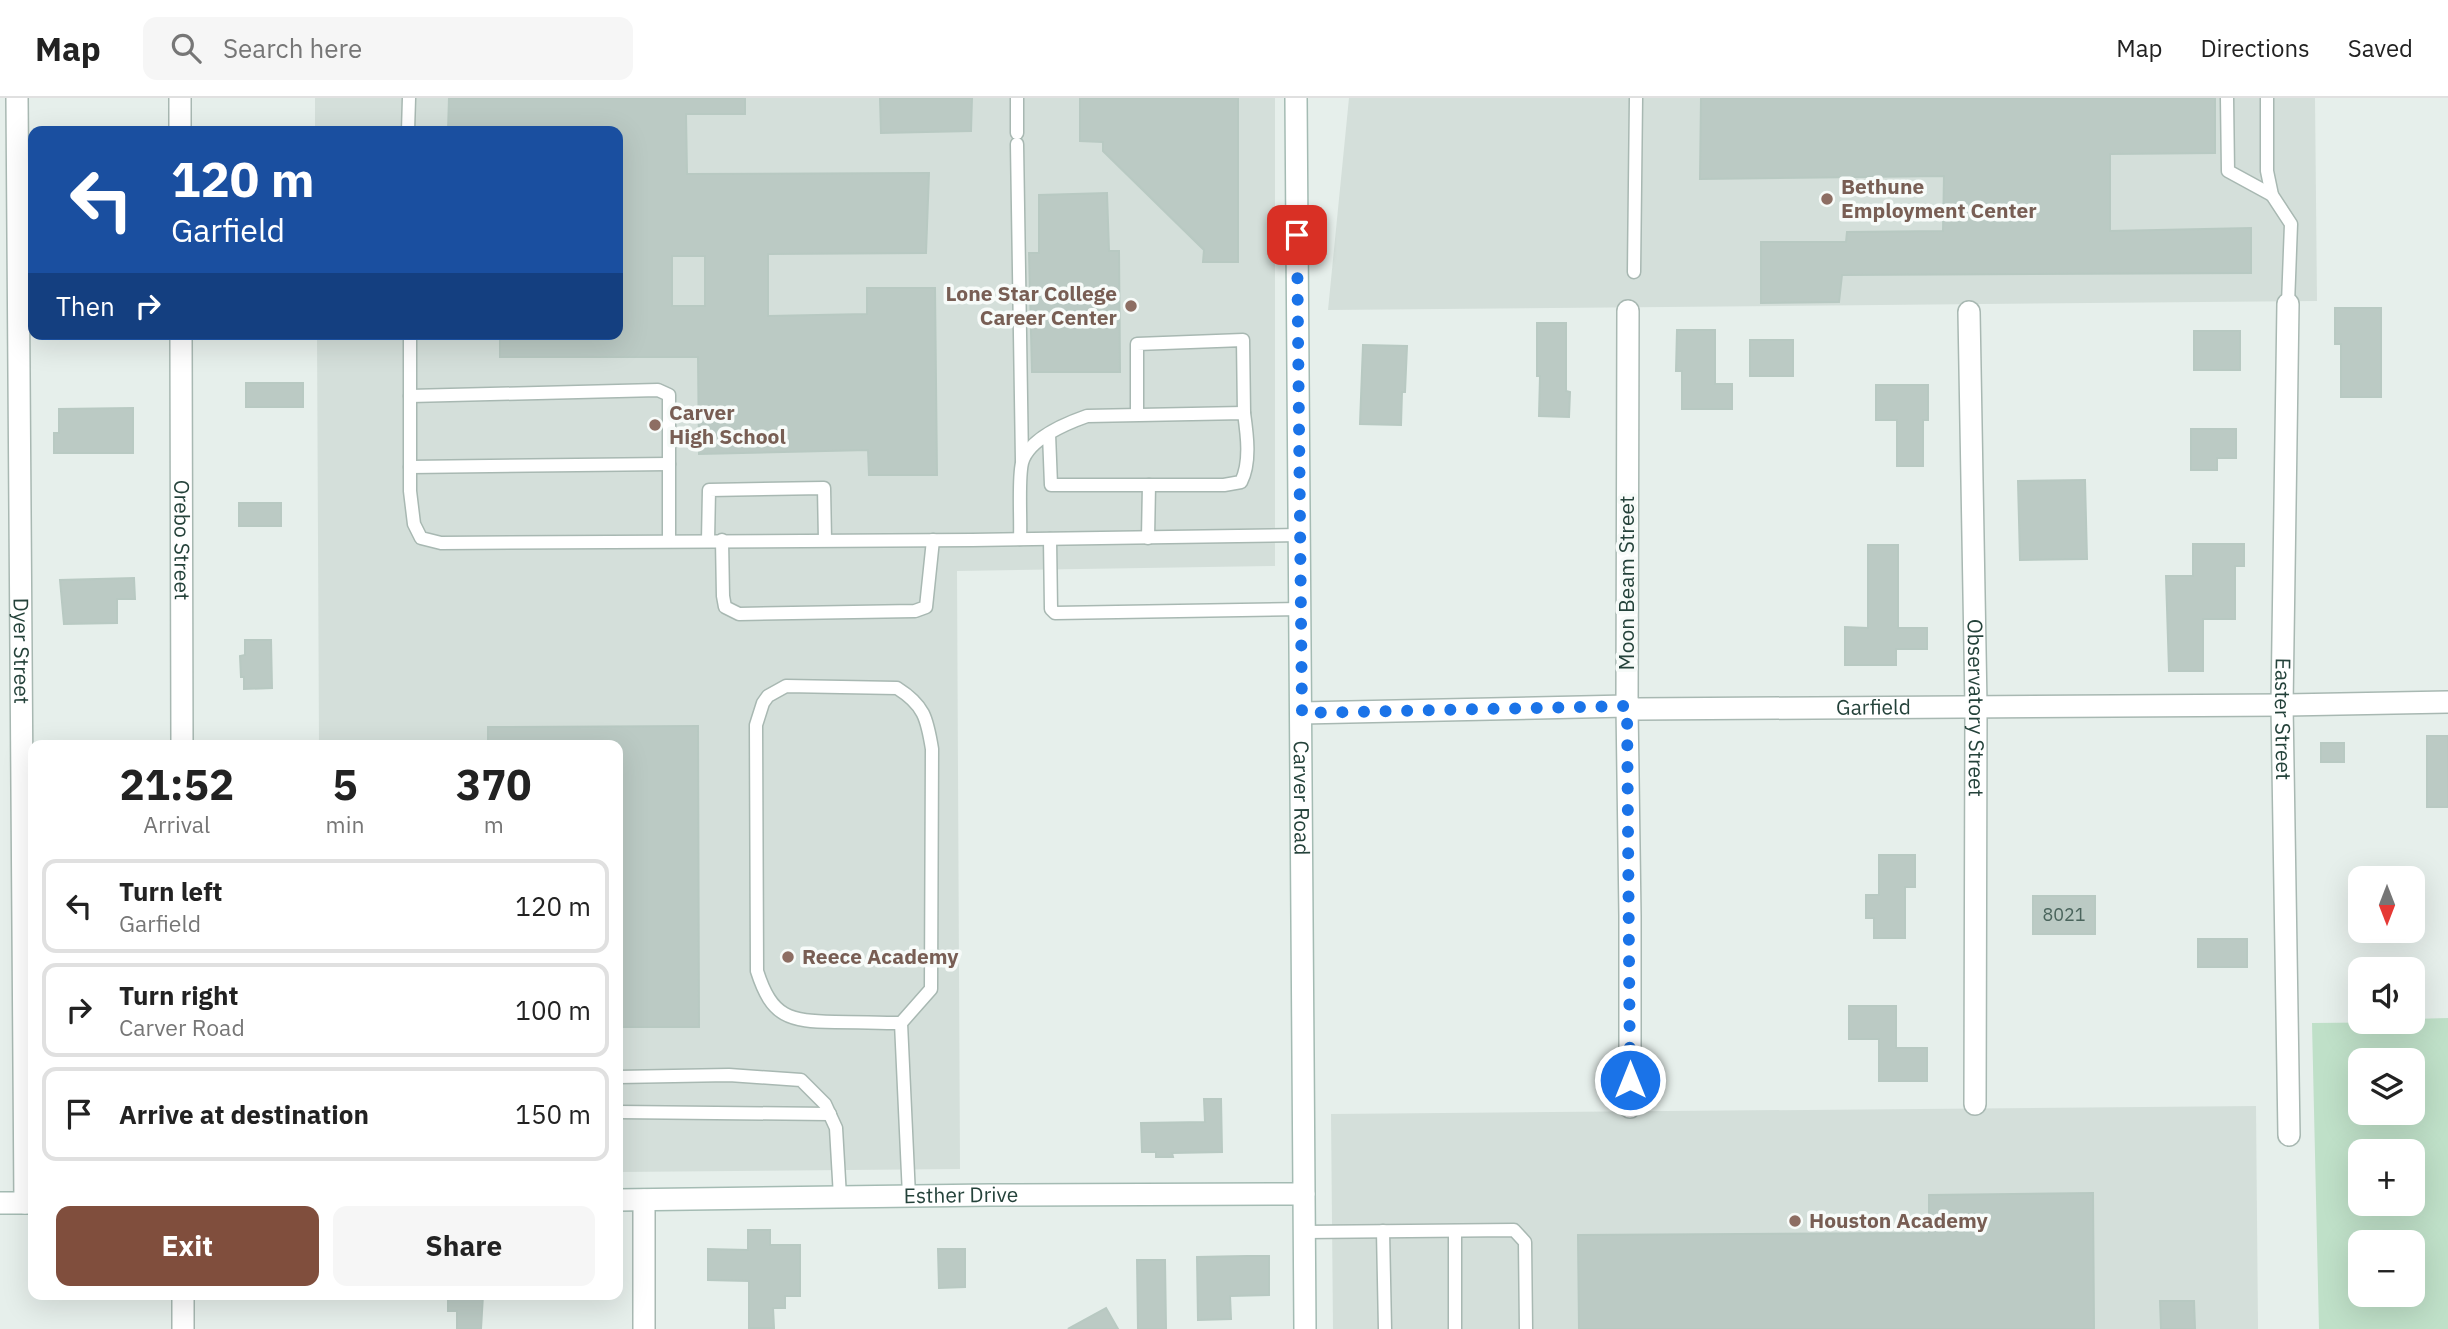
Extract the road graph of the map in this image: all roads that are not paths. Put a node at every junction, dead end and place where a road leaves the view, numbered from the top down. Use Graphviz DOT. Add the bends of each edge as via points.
graph roads {
  1 [pos="17,98"];
  2 [pos="180,98"];
  3 [pos="409,98"];
  4 [pos="1017,98"];
  5 [pos="1296,98"];
  6 [pos="1636,98"];
  7 [pos="2227,98"];
  8 [pos="2267,98"];
  9 [pos="180,126"];
  10 [pos="408,126"];
  11 [pos="2272,195"];
  12 [pos="1634,272"];
  13 [pos="2288,304"];
  14 [pos="1628,311"];
  15 [pos="1969,312"];
  16 [pos="181,340"];
  17 [pos="410,340"];
  18 [pos="410,396"];
  19 [pos="1244,412"];
  20 [pos="1137,414"];
  21 [pos="1049,434"];
  22 [pos="1022,461"];
  23 [pos="669,464"];
  24 [pos="411,467"];
  25 [pos="1149,485"];
  26 [pos="1300,535"];
  27 [pos="1148,538"];
  28 [pos="1020,539"];
  29 [pos="1050,539"];
  30 [pos="825,540"];
  31 [pos="933,540"];
  32 [pos="669,541"];
  33 [pos="715,541"];
  34 [pos="1301,609"];
  35 [pos="2448,702"];
  36 [pos="2282,705"];
  37 [pos="1627,706"];
  38 [pos="1976,706"];
  39 [pos="1302,713"];
  40 [pos="182,740"];
  41 [pos="901,1023"];
  42 [pos="623,1077"];
  43 [pos="1975,1104"];
  44 [pos="1630,1107"];
  45 [pos="28,1111"];
  46 [pos="623,1112"];
  47 [pos="830,1114"];
  48 [pos="2289,1135"];
  49 [pos="1304,1194"];
  50 [pos="909,1196"];
  51 [pos="840,1197"];
  52 [pos="644,1199"];
  53 [pos="623,1200"];
  54 [pos="0,1203"];
  55 [pos="28,1203"];
  56 [pos="1383,1231"];
  57 [pos="1455,1231"];
  58 [pos="1304,1232"];
  59 [pos="183,1300"];
  60 [pos="183,1329"];
  61 [pos="644,1329"];
  62 [pos="1305,1329"];
  63 [pos="1385,1329"];
  64 [pos="1455,1329"];
  65 [pos="1526,1329"];
  1 -- 45 [label="street, Dyer Street"];
  2 -- 9 [label="street"];
  3 -- 10 [label="lane"];
  4 -- 22 [label="lane"];
  5 -- 26 [label="street, Carver Road"];
  6 -- 12 [label="lane"];
  7 -- 11 [label="lane" via="2228,171"];
  8 -- 11 [label="lane" via="2267,171"];
  11 -- 13 [label="lane" via="2291,223"];
  13 -- 36 [label="street, Easter Street"];
  14 -- 37 [label="street, Moon Beam Street"];
  15 -- 38 [label="street, Observatory Street"];
  16 -- 40 [label="street, Orebo Street"];
  17 -- 18 [label="lane"];
  18 -- 23 [label="lane" via="658,390 669,395"];
  18 -- 24 [label="lane"];
  19 -- 20 [label="lane"];
  19 -- 20 [label="lane" via="1243,340 1137,344"];
  19 -- 25 [label="lane" via="1247,472 1241,482"];
  20 -- 21 [label="lane" via="1087,416"];
  21 -- 22 [label="lane" via="1035,443"];
  21 -- 25 [label="lane" via="1051,485"];
  22 -- 28 [label="lane"];
  23 -- 24 [label="lane"];
  23 -- 32 [label="lane"];
  24 -- 32 [label="lane" via="414,524 421,538 441,543"];
  25 -- 27 [label="lane"];
  26 -- 27 [label="lane"];
  26 -- 34 [label="street, Carver Road"];
  27 -- 29 [label="lane"];
  28 -- 29 [label="lane"];
  28 -- 31 [label="lane"];
  29 -- 34 [label="lane" via="1051,609 1055,613"];
  30 -- 31 [label="lane"];
  30 -- 33 [label="lane"];
  30 -- 33 [label="lane" via="824,488 709,490"];
  31 -- 33 [label="lane" via="926,607 915,611 739,614 725,607"];
  32 -- 33 [label="lane"];
  34 -- 39 [label="street, Carver Road"];
  35 -- 36 [label="street, Garfield"];
  36 -- 38 [label="street, Garfield"];
  36 -- 48 [label="street, Easter Street"];
  37 -- 38 [label="street, Garfield"];
  37 -- 39 [label="street, Garfield"];
  37 -- 44 [label="street, Moon Beam Street"];
  38 -- 43 [label="street, Observatory Street"];
  39 -- 49 [label="street, Carver Road"];
  41 -- 41 [label="lane" via="931,989 932,749 927,720 915,702 897,688 786,686 768,696 756,725 757,971 764,993 780,1012 799,1021"];
  41 -- 50 [label="lane"];
  42 -- 47 [label="lane" via="729,1075 801,1080"];
  46 -- 47 [label="lane"];
  47 -- 51 [label="lane" via="836,1128"];
  49 -- 50 [label="street, Esther Drive"];
  49 -- 58 [label="street, Carver Road"];
  50 -- 51 [label="street, Esther Drive"];
  51 -- 52 [label="street, Esther Drive"];
  52 -- 53 [label="street, Esther Drive"];
  52 -- 61 [label="street"];
  54 -- 55 [label="street"];
  56 -- 57 [label="lane"];
  56 -- 58 [label="lane"];
  56 -- 63 [label="lane"];
  57 -- 64 [label="lane"];
  57 -- 65 [label="lane" via="1514,1230 1525,1242"];
  58 -- 62 [label="street, Carver Road"];
  59 -- 60 [label="street"];
}
